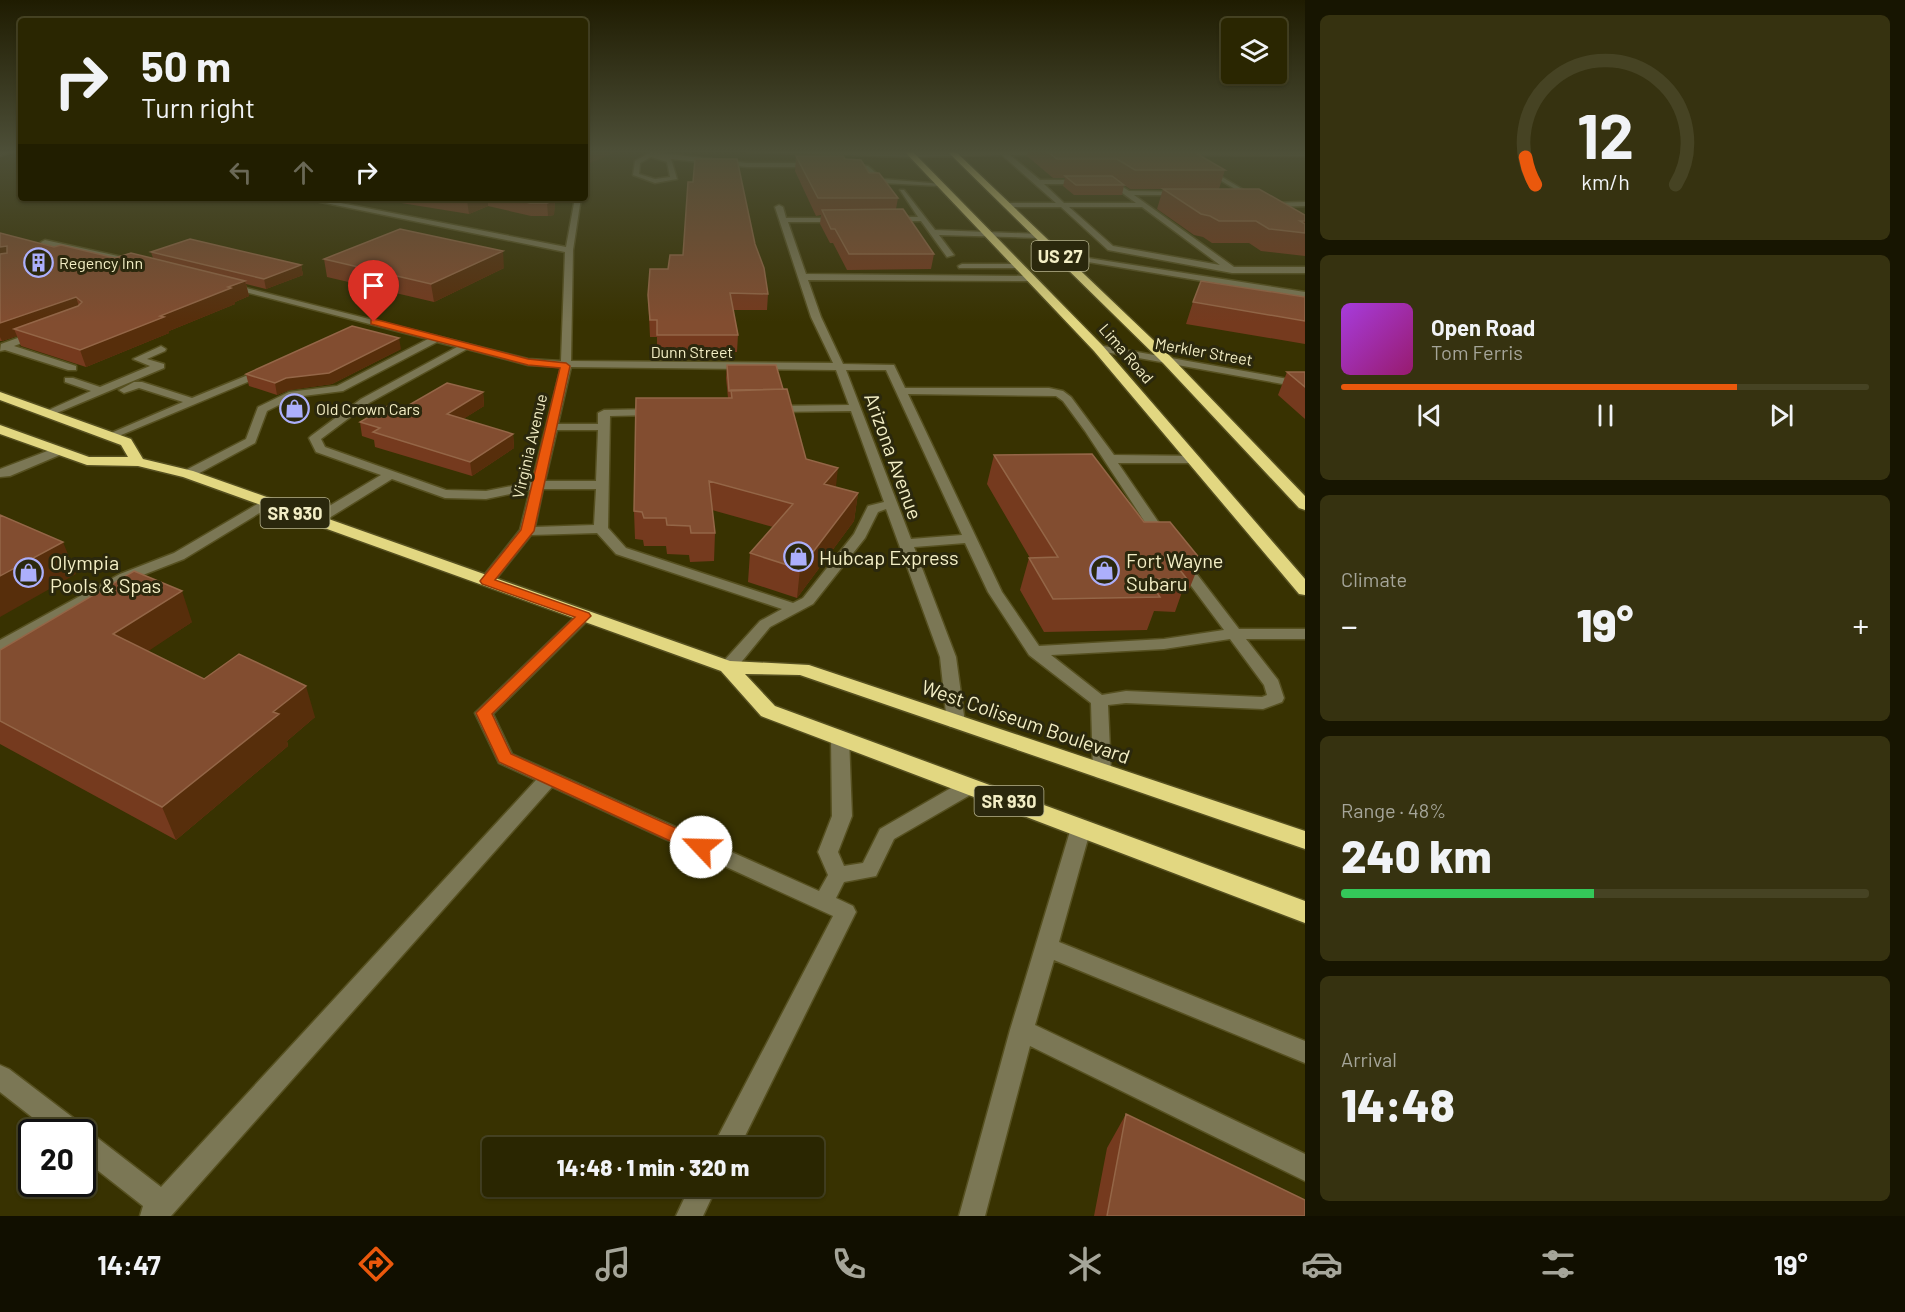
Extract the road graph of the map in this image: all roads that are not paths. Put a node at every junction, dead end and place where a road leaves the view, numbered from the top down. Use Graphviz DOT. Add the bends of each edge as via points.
graph roads {
  1 [pos="359,209"];
  2 [pos="576,209"];
  3 [pos="780,209"];
  4 [pos="915,209"];
  5 [pos="962,209"];
  6 [pos="1011,209"];
  7 [pos="1065,209"];
  8 [pos="1149,209"];
  9 [pos="853,219"];
  10 [pos="876,219"];
  11 [pos="923,219"];
  12 [pos="783,220"];
  13 [pos="932,232"];
  14 [pos="988,236"];
  15 [pos="1040,236"];
  16 [pos="45,242"];
  17 [pos="569,250"];
  18 [pos="950,255"];
  19 [pos="1063,259"];
  20 [pos="144,264"];
  21 [pos="962,266"];
  22 [pos="1018,266"];
  23 [pos="1232,270"];
  24 [pos="1305,270"];
  25 [pos="802,277"];
  26 [pos="1029,278"];
  27 [pos="220,282"];
  28 [pos="1305,295"];
  29 [pos="374,322"];
  30 [pos="48,330"];
  31 [pos="354,331"];
  32 [pos="437,338"];
  33 [pos="466,346"];
  34 [pos="2,347"];
  35 [pos="1098,348"];
  36 [pos="161,349"];
  37 [pos="1167,360"];
  38 [pos="566,366"];
  39 [pos="275,367"];
  40 [pos="840,367"];
  41 [pos="72,368"];
  42 [pos="69,380"];
  43 [pos="1305,385"];
  44 [pos="100,391"];
  45 [pos="903,391"];
  46 [pos="0,396"];
  47 [pos="192,401"];
  48 [pos="855,408"];
  49 [pos="759,410"];
  50 [pos="664,412"];
  51 [pos="54,416"];
  52 [pos="552,427"];
  53 [pos="604,427"];
  54 [pos="0,429"];
  55 [pos="110,436"];
  56 [pos="58,451"];
  57 [pos="1109,459"];
  58 [pos="1192,459"];
  59 [pos="138,462"];
  60 [pos="0,473"];
  61 [pos="188,474"];
  62 [pos="390,475"];
  63 [pos="538,485"];
  64 [pos="602,485"];
  65 [pos="266,503"];
  66 [pos="891,504"];
  67 [pos="1305,505"];
  68 [pos="315,520"];
  69 [pos="601,529"];
  70 [pos="527,531"];
  71 [pos="969,539"];
  72 [pos="906,543"];
  73 [pos="487,581"];
  74 [pos="1305,590"];
  75 [pos="794,608"];
  76 [pos="584,616"];
  77 [pos="1232,634"];
  78 [pos="1305,634"];
  79 [pos="0,647"];
  80 [pos="1035,651"];
  81 [pos="728,667"];
  82 [pos="1099,701"];
  83 [pos="956,723"];
  84 [pos="840,738"];
  85 [pos="1101,772"];
  86 [pos="549,778"];
  87 [pos="970,786"];
  88 [pos="1081,828"];
  89 [pos="1305,840"];
  90 [pos="838,875"];
  91 [pos="823,902"];
  92 [pos="1305,912"];
  93 [pos="1047,947"];
  94 [pos="1022,1030"];
  95 [pos="1305,1052"];
  96 [pos="0,1077"];
  97 [pos="54,1119"];
  98 [pos="731,1137"];
  99 [pos="96,1155"];
  100 [pos="1305,1168"];
  101 [pos="699,1197"];
  102 [pos="158,1210"];
  103 [pos="689,1216"];
  104 [pos="972,1216"];
  1 -- 17 [label="street"];
  2 -- 17 [label="street, Virginia Avenue"];
  3 -- 12 [label="street, Arizona Avenue"];
  4 -- 11 [label="street"];
  5 -- 14 [label="highway, Lima Road / US 27"];
  6 -- 15 [label="highway, Lima Road / US 27"];
  7 -- 23 [label="street" via="1112,248"];
  8 -- 23 [label="street"];
  9 -- 12 [label="street"];
  10 -- 11 [label="street"];
  11 -- 13 [label="street"];
  12 -- 25 [label="street, Arizona Avenue"];
  13 -- 14 [label="street"];
  13 -- 18 [label="street"];
  14 -- 15 [label="street"];
  14 -- 22 [label="highway, Lima Road / US 27"];
  15 -- 19 [label="highway, Lima Road / US 27"];
  16 -- 20 [label="street"];
  17 -- 38 [label="street, Virginia Avenue"];
  19 -- 28 [label="street"];
  19 -- 37 [label="highway, Lima Road / US 27"];
  21 -- 22 [label="street"];
  22 -- 26 [label="highway, Lima Road / US 27"];
  23 -- 24 [label="street"];
  25 -- 26 [label="street"];
  25 -- 40 [label="street, Arizona Avenue"];
  26 -- 35 [label="highway, Lima Road / US 27"];
  27 -- 29 [label="street, Dunn Street"];
  29 -- 31 [label="street"];
  29 -- 32 [label="street, Dunn Street"];
  30 -- 34 [label="street"];
  32 -- 33 [label="street, Dunn Street"];
  32 -- 61 [label="street" via="339,389 292,394 262,409 251,441"];
  33 -- 38 [label="street, Dunn Street" via="528,362"];
  33 -- 62 [label="street" via="365,400 315,438 320,449"];
  34 -- 41 [label="street"];
  35 -- 37 [label="street, Merkler Street"];
  35 -- 58 [label="highway, Lima Road / US 27"];
  36 -- 44 [label="street" via="138,359 160,366"];
  37 -- 43 [label="street, Merkler Street"];
  37 -- 67 [label="highway, Lima Road / US 27"];
  38 -- 40 [label="street, Dunn Street"];
  38 -- 52 [label="street, Virginia Avenue"];
  39 -- 47 [label="street"];
  40 -- 45 [label="street, Dunn Street" via="890,367"];
  40 -- 48 [label="street, Arizona Avenue"];
  42 -- 44 [label="street"];
  44 -- 51 [label="street"];
  45 -- 57 [label="street" via="1059,393"];
  45 -- 71 [label="street"];
  46 -- 51 [label="highway"];
  47 -- 51 [label="street" via="138,384"];
  47 -- 55 [label="street"];
  48 -- 49 [label="street"];
  48 -- 66 [label="street, Arizona Avenue"];
  50 -- 53 [label="street" via="604,413"];
  51 -- 55 [label="highway"];
  52 -- 53 [label="street"];
  52 -- 63 [label="street, Virginia Avenue"];
  53 -- 64 [label="street"];
  54 -- 56 [label="highway, West Coliseum Boulevard / SR 930"];
  55 -- 59 [label="highway" via="126,442"];
  56 -- 59 [label="highway, West Coliseum Boulevard / SR 930" via="87,461"];
  56 -- 60 [label="street"];
  57 -- 58 [label="street"];
  57 -- 77 [label="street"];
  58 -- 74 [label="highway, Lima Road / US 27"];
  59 -- 61 [label="highway, West Coliseum Boulevard / SR 930"];
  61 -- 65 [label="highway, West Coliseum Boulevard / SR 930"];
  62 -- 63 [label="street" via="445,494 486,495"];
  62 -- 68 [label="street"];
  63 -- 64 [label="street"];
  63 -- 70 [label="street, Virginia Avenue"];
  64 -- 69 [label="street"];
  65 -- 68 [label="highway, West Coliseum Boulevard / SR 930"];
  65 -- 79 [label="street" via="179,556 125,577"];
  66 -- 72 [label="street, Arizona Avenue"];
  66 -- 75 [label="street" via="873,509 860,535 808,601"];
  68 -- 73 [label="highway, West Coliseum Boulevard / SR 930"];
  69 -- 70 [label="street"];
  69 -- 75 [label="street" via="621,551"];
  70 -- 73 [label="street, Virginia Avenue"];
  71 -- 72 [label="street"];
  71 -- 80 [label="street" via="995,592"];
  72 -- 83 [label="street, Arizona Avenue" via="948,657"];
  73 -- 76 [label="highway, West Coliseum Boulevard / SR 930"];
  75 -- 81 [label="street" via="765,624"];
  76 -- 81 [label="highway, West Coliseum Boulevard / SR 930"];
  76 -- 86 [label="street" via="484,713 505,758"];
  77 -- 78 [label="street"];
  77 -- 80 [label="street" via="1164,644"];
  77 -- 82 [label="street" via="1272,684 1276,698 1263,703 1126,697"];
  80 -- 82 [label="street"];
  81 -- 83 [label="highway, West Coliseum Boulevard / SR 930" via="802,669"];
  81 -- 84 [label="highway, West Coliseum Boulevard / SR 930" via="768,711"];
  82 -- 85 [label="street"];
  83 -- 85 [label="highway, West Coliseum Boulevard / SR 930"];
  84 -- 87 [label="highway, West Coliseum Boulevard / SR 930"];
  84 -- 90 [label="street" via="842,816 828,852"];
  85 -- 89 [label="highway, West Coliseum Boulevard / SR 930"];
  86 -- 91 [label="street"];
  86 -- 102 [label="street"];
  87 -- 88 [label="highway, West Coliseum Boulevard / SR 930"];
  87 -- 90 [label="street" via="887,834 869,870"];
  88 -- 92 [label="highway, West Coliseum Boulevard / SR 930"];
  88 -- 93 [label="street"];
  90 -- 91 [label="street"];
  91 -- 98 [label="street" via="846,912"];
  93 -- 94 [label="street"];
  93 -- 95 [label="street"];
  94 -- 100 [label="street"];
  94 -- 104 [label="street"];
  96 -- 97 [label="street"];
  99 -- 102 [label="street"];
  101 -- 103 [label="street"];
}
